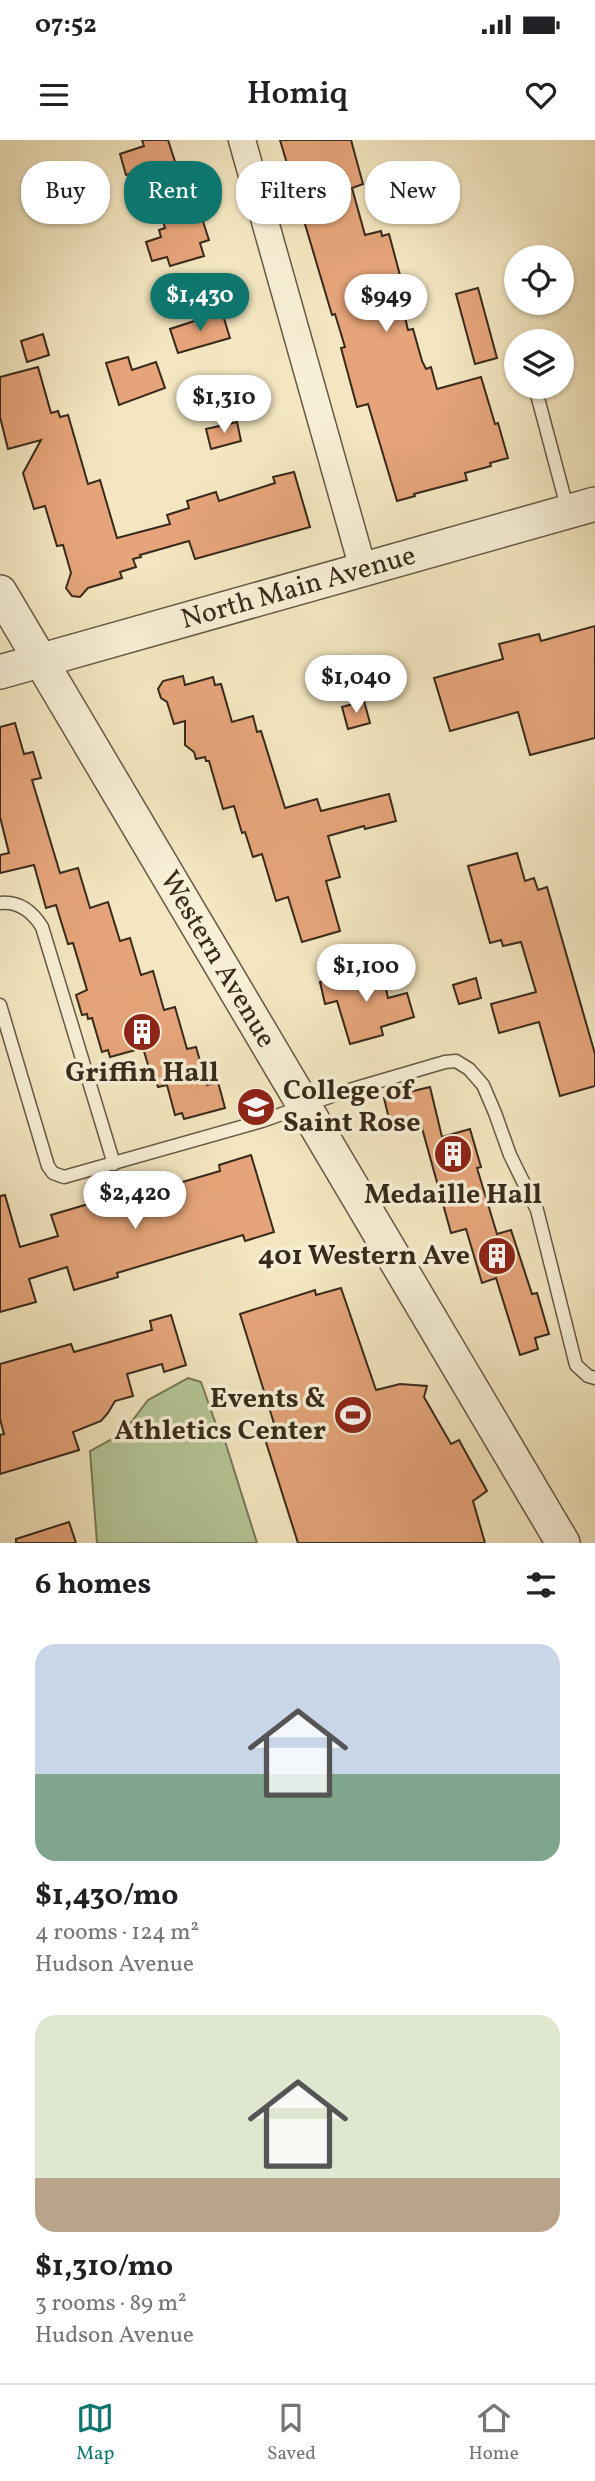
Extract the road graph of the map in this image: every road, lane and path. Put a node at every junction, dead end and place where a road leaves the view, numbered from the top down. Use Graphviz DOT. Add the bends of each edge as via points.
graph roads {
  1 [pos="242,140"];
  2 [pos="540,399"];
  3 [pos="582,508"];
  4 [pos="363,569"];
  5 [pos="0,592"];
  6 [pos="40,660"];
  7 [pos="0,672"];
  8 [pos="0,903"];
  9 [pos="0,1005"];
  10 [pos="303,1106"];
  11 [pos="114,1164"];
  12 [pos="595,1378"];
  13 [pos="563,1543"];
  1 -- 4 [label="street"];
  2 -- 3 [label="lane"];
  3 -- 4 [label="street, North Main Avenue"];
  4 -- 6 [label="street, North Main Avenue"];
  5 -- 6 [label="street, Western Avenue"];
  6 -- 7 [label="street, North Main Avenue"];
  6 -- 10 [label="street, Western Avenue"];
  8 -- 11 [label="lane" via="25,908 41,927"];
  9 -- 11 [label="lane" via="48,1166 64,1177"];
  10 -- 11 [label="lane"];
  10 -- 12 [label="lane" via="445,1062 456,1061 469,1069 483,1085 537,1210 576,1365"];
  10 -- 13 [label="street, Western Avenue"];
}
